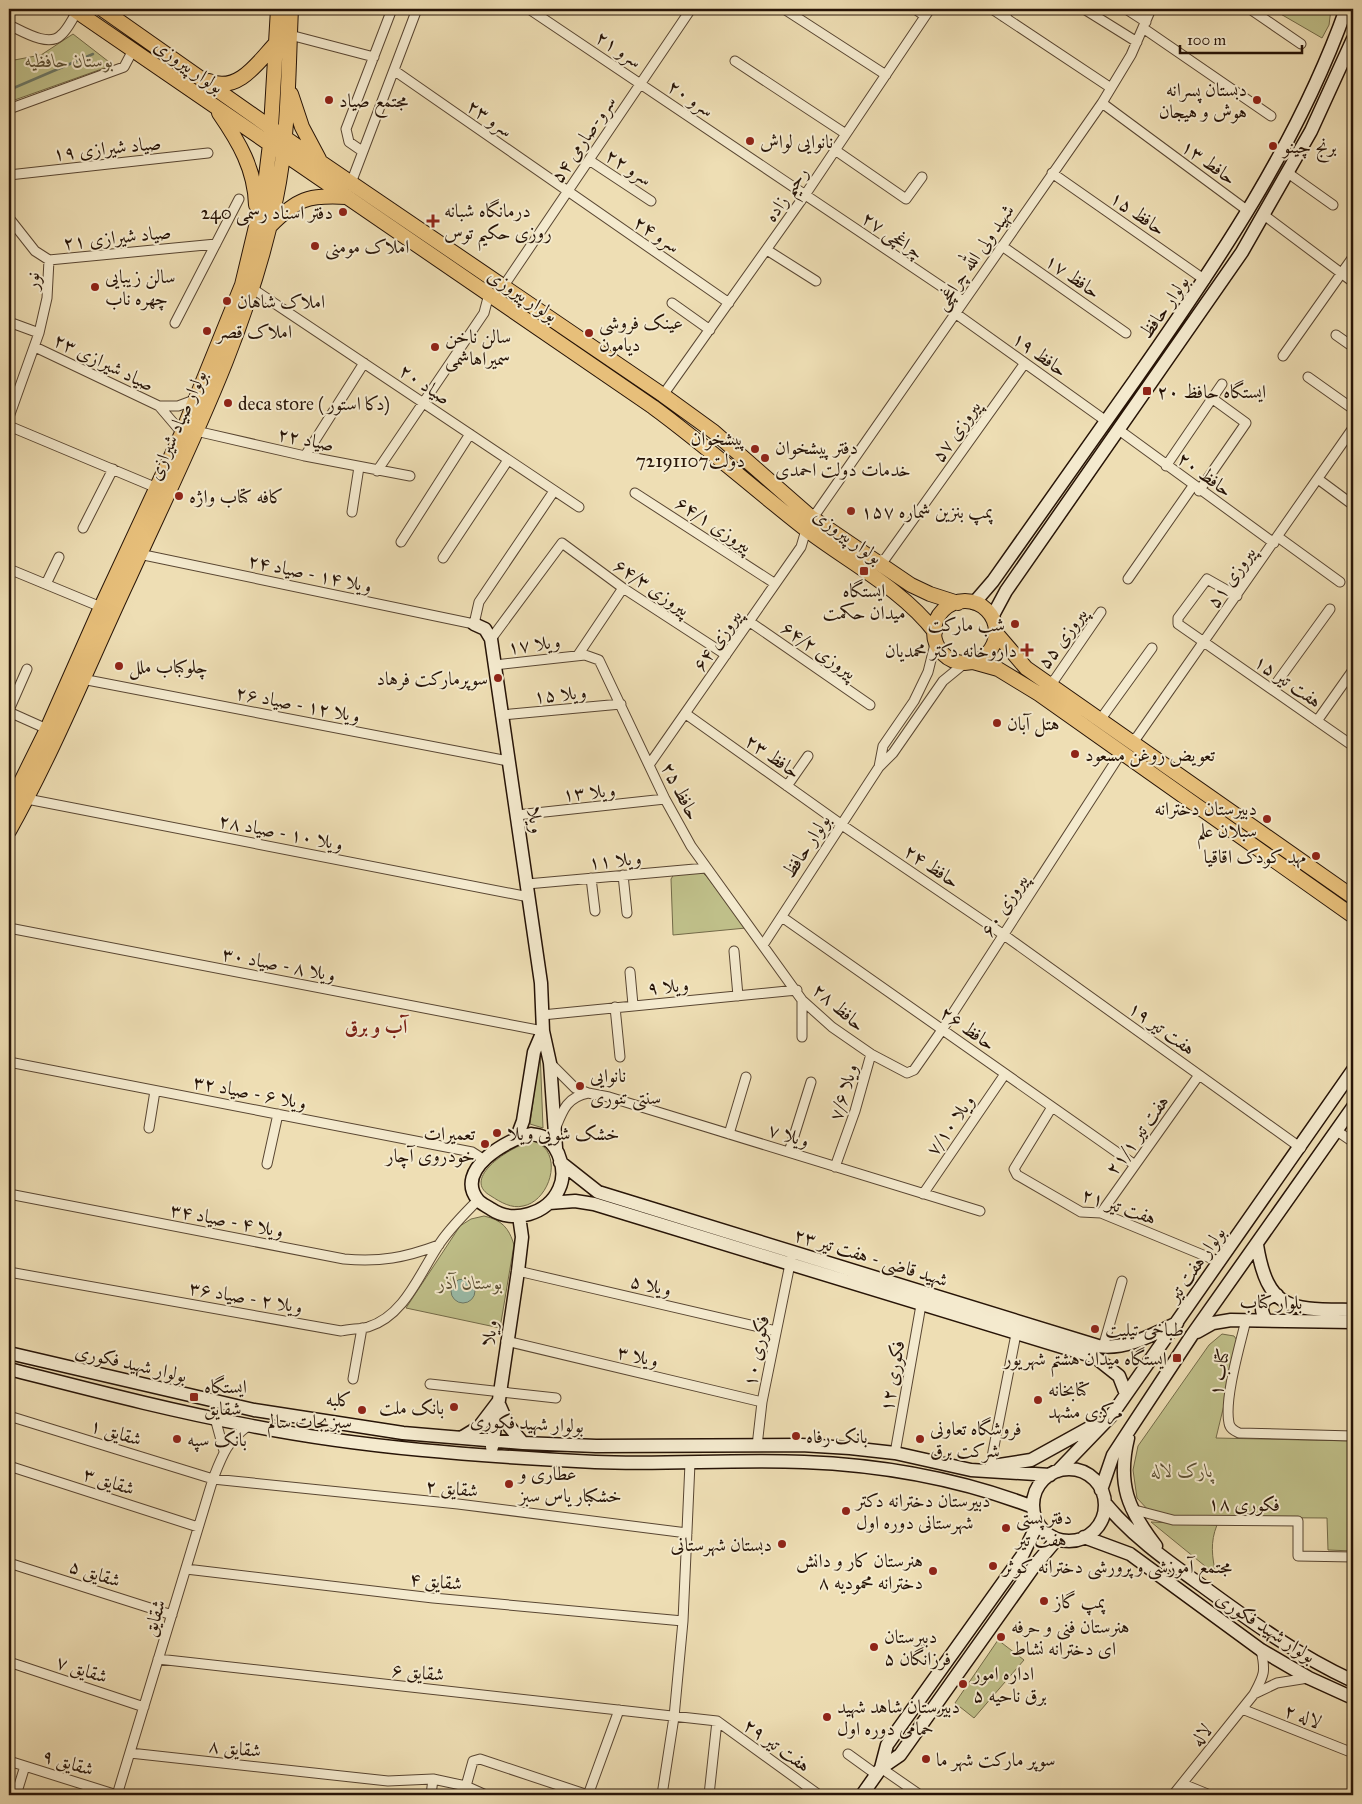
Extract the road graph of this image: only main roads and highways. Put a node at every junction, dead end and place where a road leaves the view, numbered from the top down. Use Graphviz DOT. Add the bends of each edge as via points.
graph roads {
  1 [pos="102,9"];
  2 [pos="278,9"];
  3 [pos="292,9"];
  4 [pos="75,10"];
  5 [pos="276,43"];
  6 [pos="197,75"];
  7 [pos="287,83"];
  8 [pos="216,108"];
  9 [pos="272,127"];
  10 [pos="284,137"];
  11 [pos="270,144"];
  12 [pos="283,154"];
  13 [pos="321,162"];
  14 [pos="348,197"];
  15 [pos="263,227"];
  16 [pos="189,432"];
  17 [pos="808,523"];
  18 [pos="958,603"];
  19 [pos="996,633"];
  20 [pos="935,636"];
  21 [pos="969,663"];
  22 [pos="70,691"];
  23 [pos="9,806"];
  24 [pos="9,831"];
  25 [pos="1353,897"];
  26 [pos="1353,916"];
  1 -- 6 [label="main road, بولوار پیروزی"];
  2 -- 5 [label="main road, بولوار صیاد شیرازی"];
  3 -- 7 [label="main road, بولوار صیاد شیرازی"];
  4 -- 8 [label="main road, بولوار پیروزی"];
  5 -- 6 [label="main road" via="248,74 231,83 218,85"];
  5 -- 9 [label="main road, بولوار صیاد شیرازی"];
  6 -- 9 [label="main road, بولوار پیروزی"];
  7 -- 10 [label="main road, بولوار صیاد شیرازی"];
  7 -- 13 [label="main road" via="296,112"];
  8 -- 11 [label="main road, بولوار پیروزی"];
  8 -- 15 [label="main road" via="248,160"];
  9 -- 10 [label="main road, بولوار پیروزی"];
  9 -- 11 [label="main road, بولوار صیاد شیرازی"];
  10 -- 12 [label="main road, بولوار صیاد شیرازی"];
  10 -- 13 [label="main road, بولوار پیروزی"];
  11 -- 12 [label="main road, بولوار پیروزی"];
  11 -- 15 [label="main road, بولوار صیاد شیرازی"];
  12 -- 14 [label="main road, بولوار پیروزی"];
  12 -- 15 [label="main road, بولوار صیاد شیرازی"];
  13 -- 17 [label="main road, بولوار پیروزی" via="663,394 714,432"];
  14 -- 15 [label="main road" via="322,196 302,200"];
  14 -- 17 [label="main road, بولوار پیروزی" via="690,434"];
  15 -- 16 [label="main road, بولوار صیاد شیرازی" via="196,399"];
  15 -- 16 [label="main road, بولوار صیاد شیرازی" via="253,288"];
  16 -- 22 [label="main road, بولوار صیاد شیرازی" via="158,488 101,607"];
  16 -- 22 [label="main road, بولوار صیاد شیرازی" via="139,554 82,679"];
  17 -- 18 [label="main road, بولوار پیروزی" via="876,561 910,585"];
  17 -- 20 [label="main road, بولوار پیروزی" via="911,605"];
  18 -- 19 [label="main road" via="981,606 992,617"];
  18 -- 20 [label="main road" via="939,617"];
  19 -- 21 [label="main road" via="987,654"];
  19 -- 25 [label="main road" via="1026,668"];
  20 -- 21 [label="main road" via="938,648 950,659"];
  21 -- 26 [label="main road" via="998,669 1039,694"];
  22 -- 23 [label="main road, بولوار صیاد شیرازی" via="47,729"];
  22 -- 24 [label="main road, بولوار صیاد شیرازی" via="27,799"];
}
